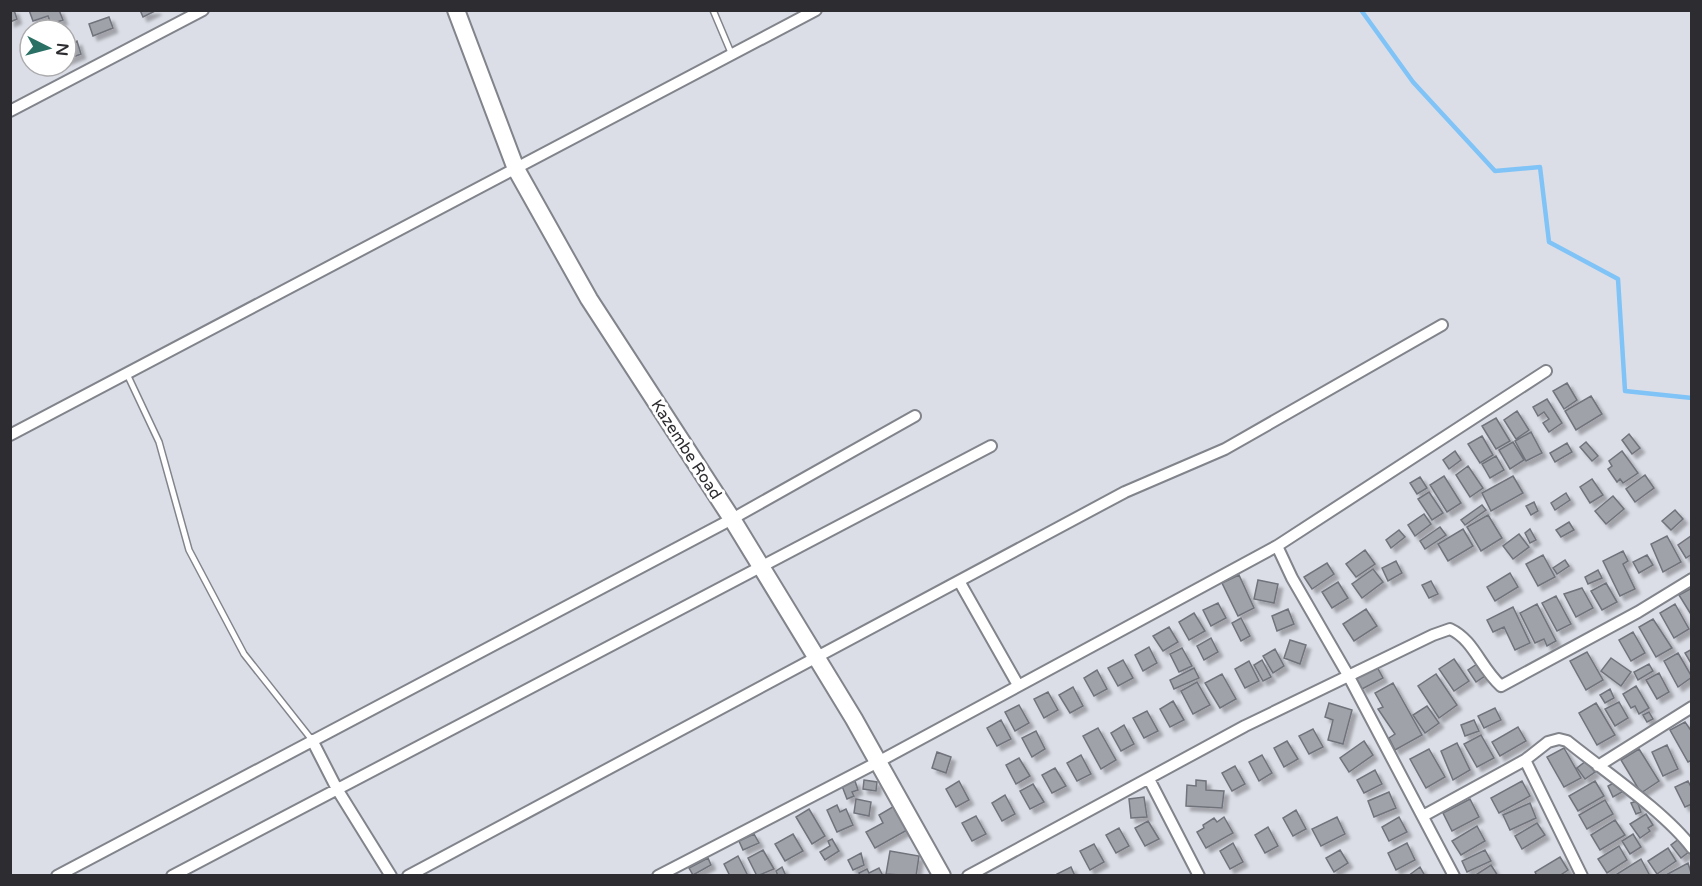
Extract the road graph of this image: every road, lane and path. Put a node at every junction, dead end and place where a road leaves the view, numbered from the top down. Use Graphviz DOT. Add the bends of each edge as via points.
graph roads {
  1 [pos="203,10"];
  2 [pos="456,10"];
  3 [pos="713,10"];
  4 [pos="816,10"];
  5 [pos="732,55"];
  6 [pos="10,111"];
  7 [pos="516,169"];
  8 [pos="1442,325"];
  9 [pos="1546,370"];
  10 [pos="126,374"];
  11 [pos="915,416"];
  12 [pos="10,435"];
  13 [pos="991,446"];
  14 [pos="732,519"];
  15 [pos="1277,546"];
  16 [pos="762,568"];
  17 [pos="1692,579"];
  18 [pos="959,581"];
  19 [pos="815,656"];
  20 [pos="1348,675"];
  21 [pos="1018,684"];
  22 [pos="1692,707"];
  23 [pos="312,740"];
  24 [pos="1525,760"];
  25 [pos="878,762"];
  26 [pos="1598,766"];
  27 [pos="1149,779"];
  28 [pos="337,789"];
  29 [pos="1423,816"];
  30 [pos="1690,844"];
  31 [pos="57,876"];
  32 [pos="172,876"];
  33 [pos="391,876"];
  34 [pos="408,876"];
  35 [pos="658,876"];
  36 [pos="942,876"];
  37 [pos="968,876"];
  38 [pos="1199,876"];
  39 [pos="1454,876"];
  40 [pos="1582,876"];
  1 -- 6 [label="street"];
  2 -- 7 [label="main road, Kazembe Road"];
  3 -- 5 [label="lane"];
  4 -- 5 [label="street"];
  5 -- 7 [label="street"];
  7 -- 10 [label="street"];
  7 -- 14 [label="main road, Kazembe Road" via="589,299"];
  8 -- 18 [label="street" via="1225,449 1125,492"];
  9 -- 15 [label="street"];
  10 -- 12 [label="street"];
  10 -- 23 [label="lane" via="159,442 189,550 244,654"];
  11 -- 14 [label="street"];
  13 -- 16 [label="street"];
  14 -- 16 [label="main road, Kazembe Road"];
  14 -- 23 [label="street"];
  15 -- 20 [label="street"];
  15 -- 21 [label="street"];
  16 -- 19 [label="main road, Kazembe Road"];
  16 -- 28 [label="street"];
  17 -- 20 [label="street" via="1501,686 1489,675 1464,635 1450,629"];
  18 -- 19 [label="street"];
  18 -- 21 [label="street"];
  19 -- 25 [label="main road, Kazembe Road"];
  19 -- 34 [label="street"];
  20 -- 27 [label="street"];
  20 -- 29 [label="street"];
  21 -- 25 [label="street"];
  22 -- 26 [label="street"];
  23 -- 28 [label="street"];
  23 -- 31 [label="street"];
  24 -- 26 [label="street" via="1548,742 1559,739 1568,741"];
  24 -- 29 [label="street"];
  24 -- 40 [label="street"];
  25 -- 35 [label="street"];
  25 -- 36 [label="main road, Kazembe Road"];
  26 -- 30 [label="street"];
  27 -- 37 [label="street"];
  27 -- 38 [label="street"];
  28 -- 32 [label="street"];
  28 -- 33 [label="street"];
  29 -- 39 [label="street"];
}
